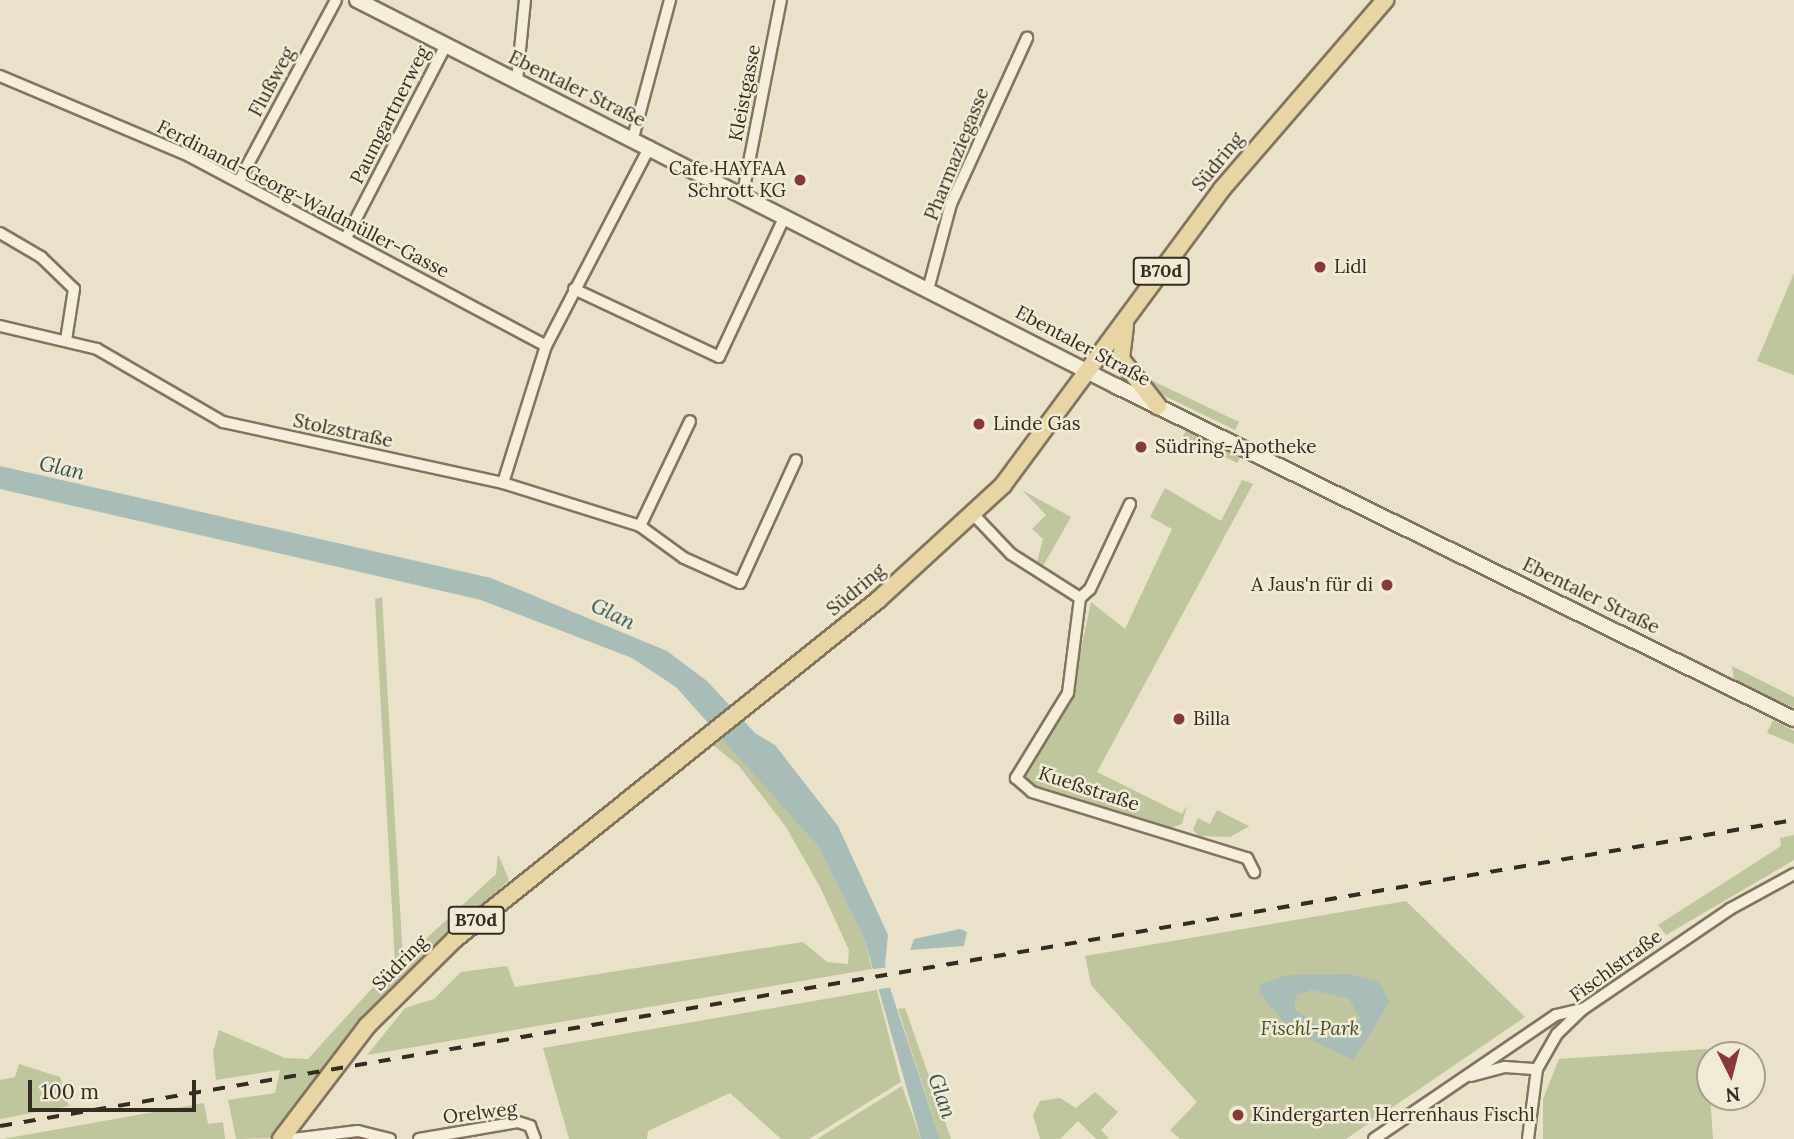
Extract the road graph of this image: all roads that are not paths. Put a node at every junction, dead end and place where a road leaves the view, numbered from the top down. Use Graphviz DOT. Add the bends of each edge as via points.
graph roads {
  1 [pos="336,0"];
  2 [pos="357,0"];
  3 [pos="525,0"];
  4 [pos="670,0"];
  5 [pos="781,0"];
  6 [pos="1385,0"];
  7 [pos="1027,38"];
  8 [pos="446,45"];
  9 [pos="0,76"];
  10 [pos="517,80"];
  11 [pos="633,138"];
  12 [pos="650,146"];
  13 [pos="239,181"];
  14 [pos="743,193"];
  15 [pos="785,216"];
  16 [pos="0,233"];
  17 [pos="346,238"];
  18 [pos="929,286"];
  19 [pos="574,289"];
  20 [pos="1128,317"];
  21 [pos="0,326"];
  22 [pos="65,340"];
  23 [pos="546,346"];
  24 [pos="1090,372"];
  25 [pos="1158,407"];
  26 [pos="690,421"];
  27 [pos="796,460"];
  28 [pos="503,483"];
  29 [pos="1130,504"];
  30 [pos="973,514"];
  31 [pos="640,526"];
  32 [pos="1080,598"];
  33 [pos="1794,719"];
  34 [pos="1254,872"];
  35 [pos="1794,874"];
  36 [pos="1583,1009"];
  37 [pos="1537,1069"];
  38 [pos="1464,1077"];
  39 [pos="299,1138"];
  40 [pos="281,1139"];
  41 [pos="390,1139"];
  42 [pos="419,1139"];
  43 [pos="534,1139"];
  44 [pos="1374,1139"];
  45 [pos="1528,1139"];
  1 -- 13 [label="street, Flußweg"];
  2 -- 8 [label="main road, Ebentaler Straße"];
  3 -- 10 [label="street"];
  4 -- 11 [label="street"];
  5 -- 14 [label="street, Kleistgasse"];
  6 -- 20 [label="main road, Südring / B70d" via="1222,188"];
  7 -- 18 [label="street, Pharmaziegasse" via="951,204"];
  8 -- 10 [label="main road, Ebentaler Straße"];
  8 -- 17 [label="street, Paumgartnerweg"];
  9 -- 13 [label="street, Ferdinand-Georg-Waldmüller-Gasse"];
  10 -- 11 [label="main road, Ebentaler Straße"];
  11 -- 12 [label="main road, Ebentaler Straße"];
  12 -- 14 [label="main road, Ebentaler Straße"];
  12 -- 19 [label="street"];
  13 -- 17 [label="street, Ferdinand-Georg-Waldmüller-Gasse"];
  14 -- 15 [label="main road, Ebentaler Straße"];
  15 -- 18 [label="main road, Ebentaler Straße"];
  15 -- 19 [label="street" via="719,357"];
  16 -- 22 [label="street" via="41,257 74,289"];
  17 -- 23 [label="street, Ferdinand-Georg-Waldmüller-Gasse"];
  18 -- 24 [label="main road, Ebentaler Straße"];
  19 -- 23 [label="street"];
  20 -- 24 [label="main road, Südring / B70d"];
  20 -- 25 [label="main road" via="1121,359"];
  21 -- 22 [label="street, Stolzstraße"];
  22 -- 28 [label="street, Stolzstraße" via="112,356 223,422"];
  23 -- 28 [label="street"];
  24 -- 25 [label="main road, Ebentaler Straße"];
  24 -- 30 [label="main road, Südring / B70d" via="1027,457"];
  25 -- 33 [label="main road, Ebentaler Straße"];
  26 -- 31 [label="street"];
  27 -- 31 [label="street, Stolzstraße" via="740,583 684,558"];
  28 -- 31 [label="street, Stolzstraße"];
  29 -- 32 [label="street, Kueßstraße" via="1090,589"];
  30 -- 32 [label="street" via="1011,554"];
  30 -- 40 [label="main road, Südring / B70d" via="750,704 455,939 367,1026"];
  32 -- 34 [label="street, Kueßstraße" via="1068,693 1016,778 1032,793 1247,858"];
  35 -- 36 [label="street, Fischlstraße" via="1730,909"];
  36 -- 37 [label="street, Fischlstraße" via="1557,1034"];
  36 -- 38 [label="street" via="1556,1015"];
  37 -- 38 [label="street" via="1504,1067"];
  37 -- 45 [label="street, Fischlstraße"];
  38 -- 44 [label="street"];
  39 -- 41 [label="street" via="358,1131"];
  42 -- 43 [label="street, Orelweg" via="518,1122 530,1126"];
}
